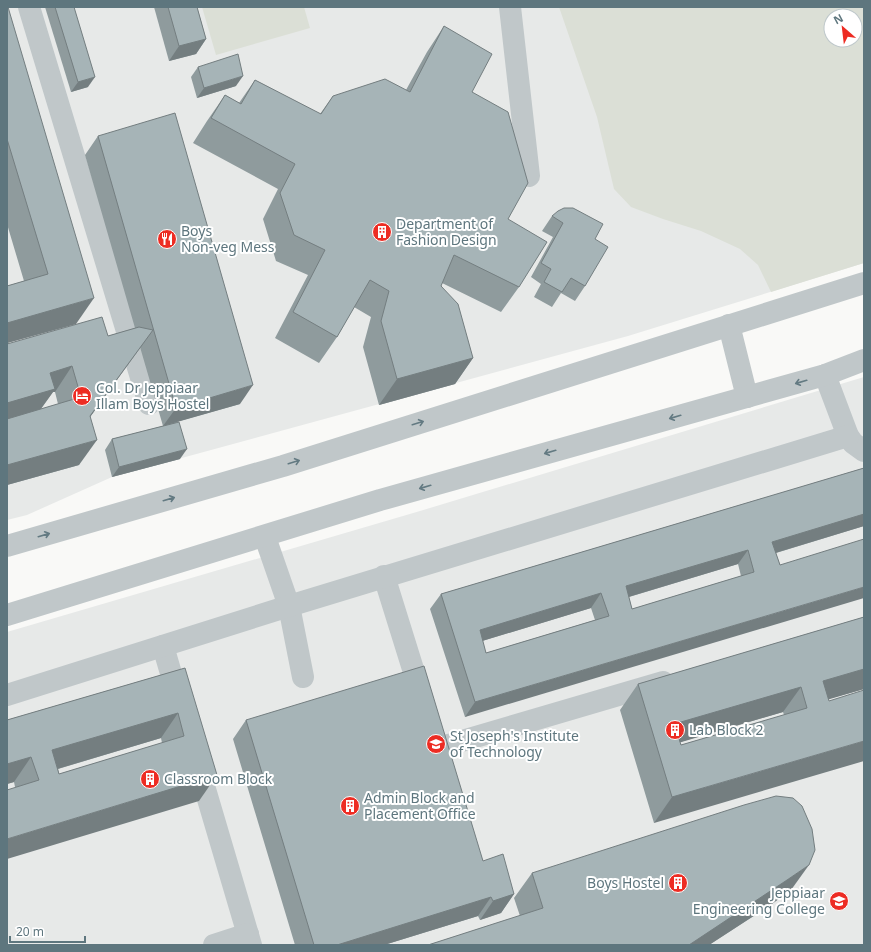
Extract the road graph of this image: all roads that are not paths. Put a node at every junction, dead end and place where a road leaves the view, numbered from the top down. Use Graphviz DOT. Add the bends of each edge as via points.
graph roads {
  1 [pos="29,7"];
  2 [pos="510,7"];
  3 [pos="529,176"];
  4 [pos="864,283"];
  5 [pos="729,326"];
  6 [pos="864,360"];
  7 [pos="825,375"];
  8 [pos="747,397"];
  9 [pos="149,404"];
  10 [pos="848,436"];
  11 [pos="864,451"];
  12 [pos="265,537"];
  13 [pos="7,546"];
  14 [pos="384,576"];
  15 [pos="289,606"];
  16 [pos="7,615"];
  17 [pos="163,646"];
  18 [pos="681,676"];
  19 [pos="303,677"];
  20 [pos="7,695"];
  21 [pos="185,722"];
  22 [pos="433,733"];
  23 [pos="192,745"];
  24 [pos="446,770"];
  25 [pos="250,940"];
  26 [pos="214,945"];
  1 -- 9 [label="lane"];
  2 -- 3 [label="lane"];
  4 -- 5 [label="lane"];
  5 -- 8 [label="lane"];
  13 -- 5 [label="lane, one-way" via="283,466"];
  6 -- 7 [label="lane"];
  7 -- 8 [label="lane, one-way"];
  7 -- 10 [label="lane"];
  8 -- 12 [label="lane, one-way" via="380,500"];
  10 -- 11 [label="lane"];
  10 -- 14 [label="lane"];
  12 -- 15 [label="lane"];
  12 -- 16 [label="lane"];
  14 -- 15 [label="lane"];
  14 -- 22 [label="lane"];
  15 -- 17 [label="lane"];
  15 -- 19 [label="lane"];
  17 -- 20 [label="lane"];
  17 -- 21 [label="lane"];
  18 -- 22 [label="lane"];
  22 -- 24 [label="lane"];
  23 -- 25 [label="lane"];
  25 -- 26 [label="lane"];
}
